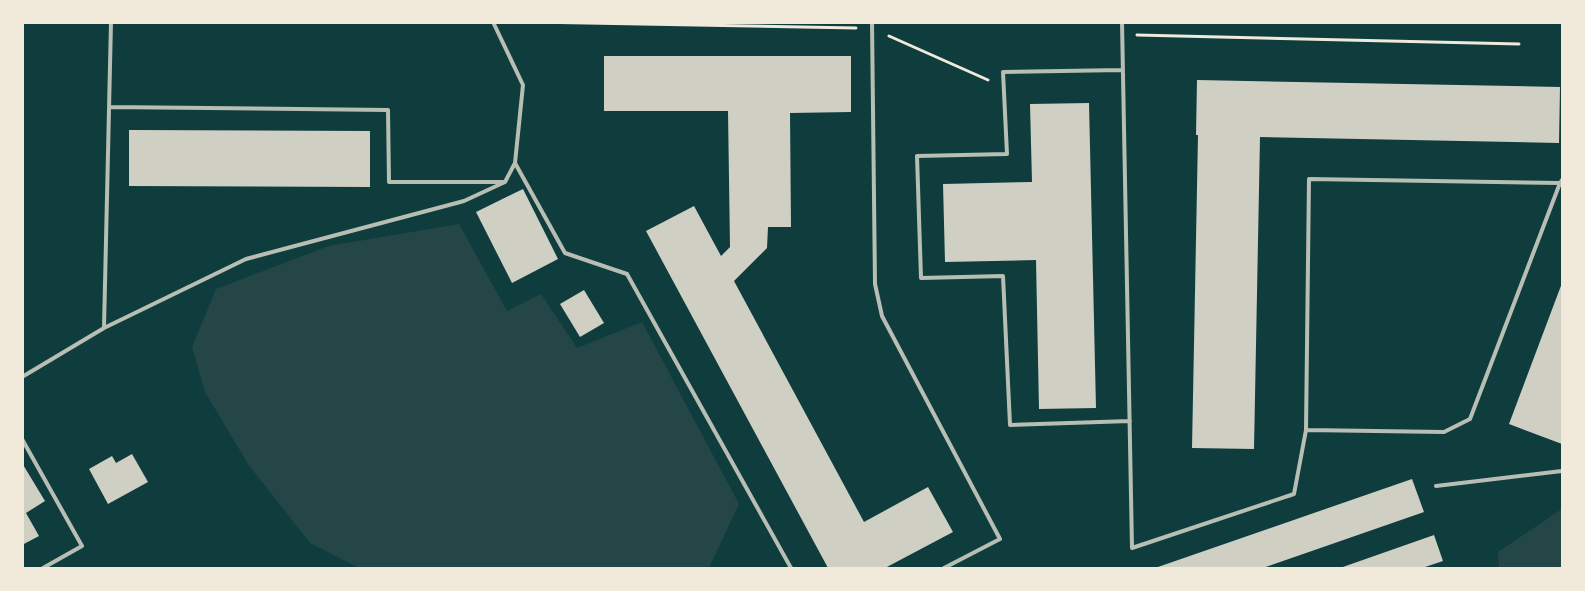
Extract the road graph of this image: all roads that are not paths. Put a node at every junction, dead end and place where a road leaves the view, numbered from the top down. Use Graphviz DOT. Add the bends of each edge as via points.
graph roads {
  1 [pos="111,22"];
  2 [pos="493,22"];
  3 [pos="872,22"];
  4 [pos="1122,22"];
  5 [pos="1122,70"];
  6 [pos="109,107"];
  7 [pos="515,164"];
  8 [pos="505,182"];
  9 [pos="1561,182"];
  10 [pos="104,328"];
  11 [pos="22,377"];
  12 [pos="1130,421"];
  13 [pos="1306,430"];
  14 [pos="22,439"];
  15 [pos="1562,471"];
  16 [pos="1436,486"];
  17 [pos="43,568"];
  18 [pos="791,568"];
  19 [pos="944,568"];
  1 -- 6 [label="lane"];
  2 -- 7 [label="lane" via="522,85"];
  3 -- 19 [label="lane" via="875,284 882,316 1000,539"];
  4 -- 5 [label="lane"];
  5 -- 12 [label="lane"];
  5 -- 12 [label="lane" via="1003,72 1007,154 917,156 921,278 1003,276 1010,425"];
  6 -- 8 [label="lane" via="388,110 389,182"];
  6 -- 10 [label="lane"];
  7 -- 8 [label="lane"];
  7 -- 18 [label="lane" via="565,252 627,274"];
  8 -- 10 [label="lane" via="464,201 246,259"];
  9 -- 13 [label="lane" via="1470,419 1444,432"];
  9 -- 13 [label="lane" via="1309,179"];
  10 -- 11 [label="lane"];
  12 -- 13 [label="lane" via="1132,548 1294,494"];
  14 -- 17 [label="lane" via="82,546"];
  15 -- 16 [label="lane"];
}
